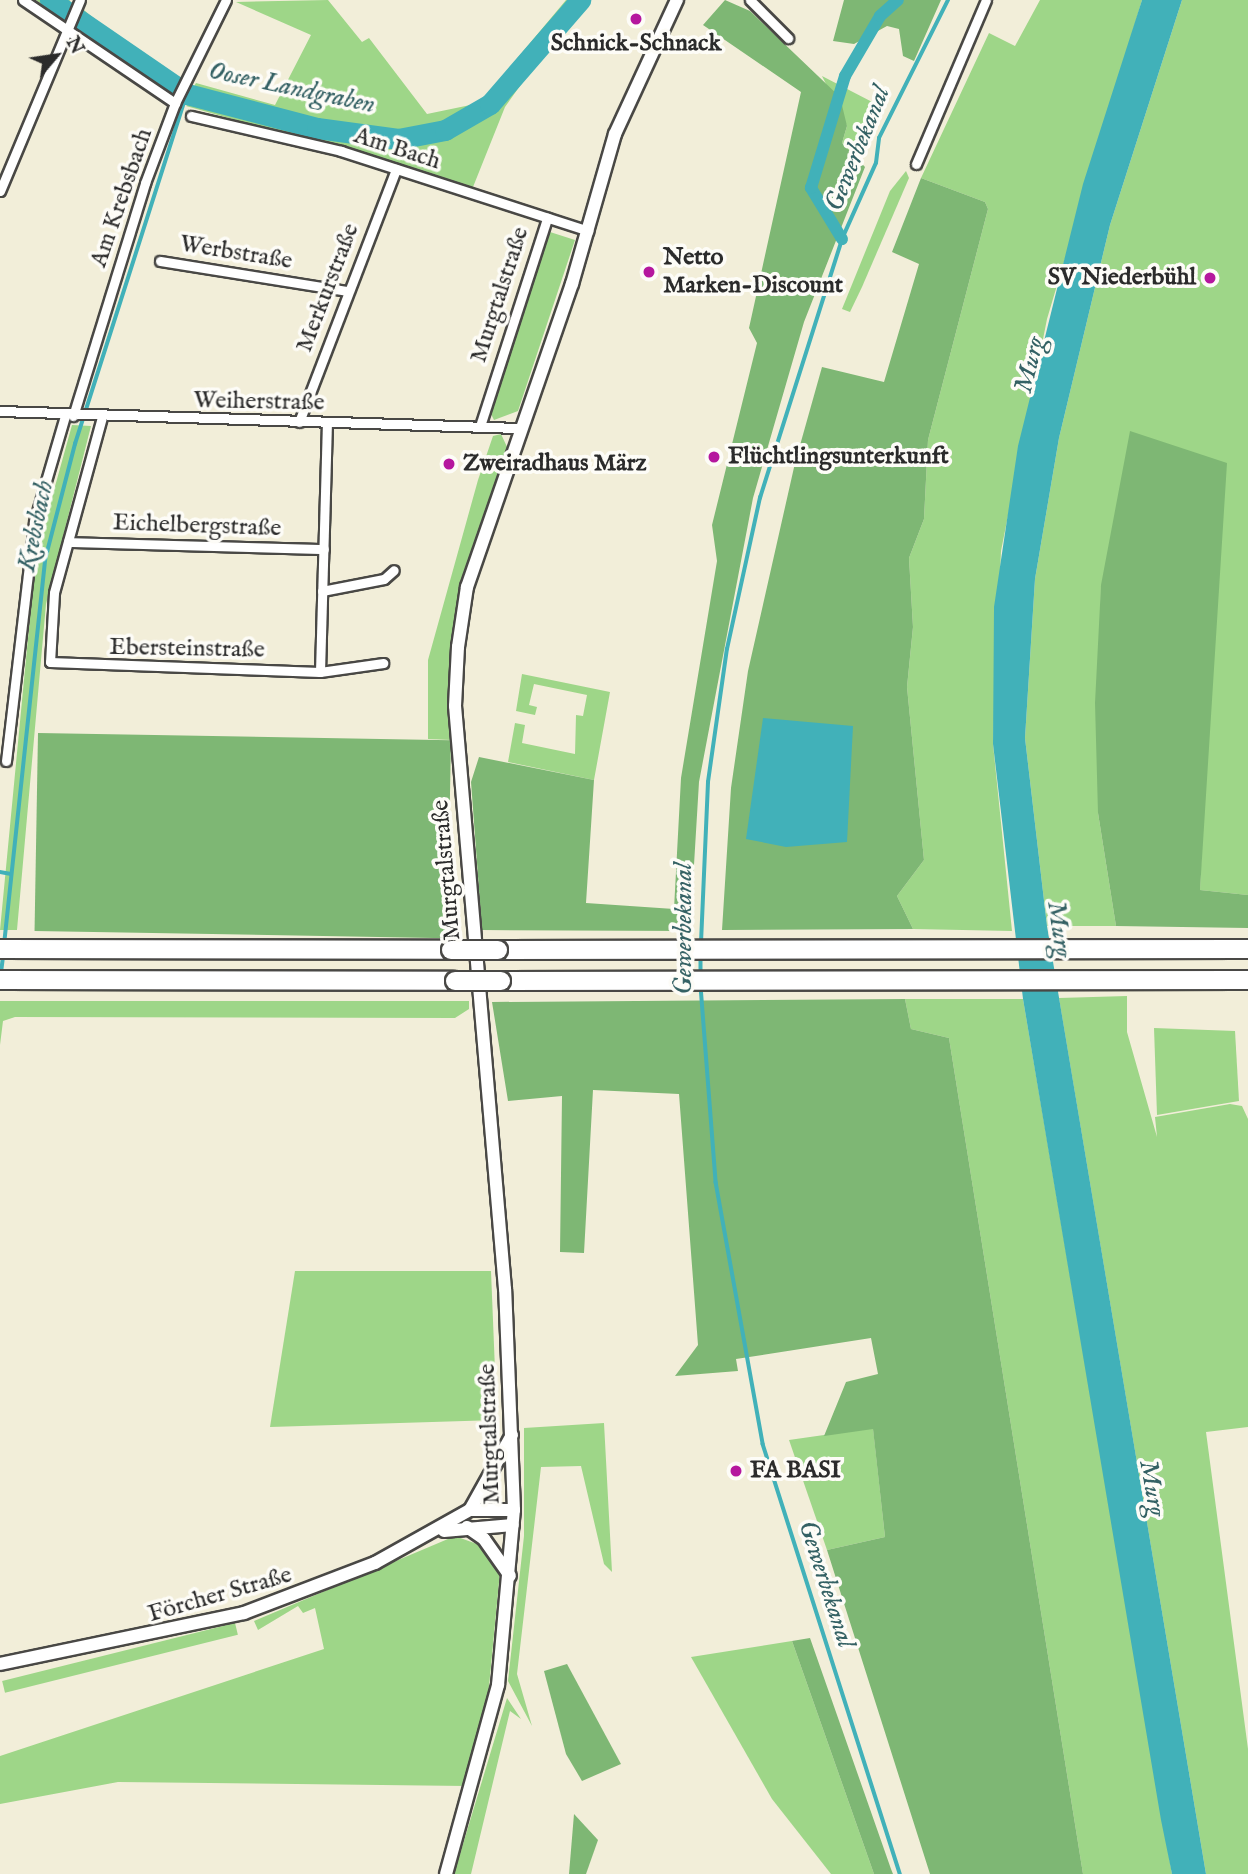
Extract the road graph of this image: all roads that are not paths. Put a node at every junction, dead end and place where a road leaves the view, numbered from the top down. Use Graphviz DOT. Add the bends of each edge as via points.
graph roads {
  1 [pos="23,0"];
  2 [pos="226,0"];
  3 [pos="677,0"];
  4 [pos="750,0"];
  5 [pos="986,0"];
  6 [pos="79,2"];
  7 [pos="67,29"];
  8 [pos="788,38"];
  9 [pos="177,99"];
  10 [pos="191,116"];
  11 [pos="916,164"];
  12 [pos="396,169"];
  13 [pos="0,191"];
  14 [pos="547,218"];
  15 [pos="588,231"];
  16 [pos="160,261"];
  17 [pos="347,291"];
  18 [pos="0,411"];
  19 [pos="76,416"];
  20 [pos="102,417"];
  21 [pos="299,422"];
  22 [pos="327,422"];
  23 [pos="481,426"];
  24 [pos="518,428"];
  25 [pos="68,542"];
  26 [pos="324,548"];
  27 [pos="394,570"];
  28 [pos="322,592"];
  29 [pos="383,663"];
  30 [pos="54,664"];
  31 [pos="320,672"];
  32 [pos="6,761"];
  33 [pos="1248,948"];
  34 [pos="8,949"];
  35 [pos="8,980"];
  36 [pos="1248,980"];
  37 [pos="513,1431"];
  38 [pos="470,1510"];
  39 [pos="513,1510"];
  40 [pos="513,1525"];
  41 [pos="467,1527"];
  42 [pos="440,1531"];
  43 [pos="511,1577"];
  44 [pos="0,1664"];
  45 [pos="446,1874"];
  1 -- 7 [label="street"];
  2 -- 9 [label="street, Am Krebsbach"];
  3 -- 15 [label="main road, Murgtalstraße" via="626,105"];
  4 -- 8 [label="street"];
  5 -- 11 [label="street"];
  6 -- 7 [label="street"];
  7 -- 9 [label="street"];
  7 -- 13 [label="street"];
  9 -- 19 [label="street, Am Krebsbach"];
  10 -- 12 [label="street, Am Bach"];
  12 -- 14 [label="street, Am Bach"];
  12 -- 17 [label="street, Merkurstraße"];
  14 -- 15 [label="street, Murgtalstraße"];
  14 -- 23 [label="street, Murgtalstraße"];
  15 -- 24 [label="main road, Murgtalstraße"];
  16 -- 17 [label="street, Werbstraße"];
  17 -- 21 [label="street, Merkurstraße"];
  18 -- 19 [label="street, Weiherstraße"];
  19 -- 20 [label="street, Weiherstraße"];
  19 -- 32 [label="street, Am Krebsbach" via="34,522"];
  20 -- 21 [label="street, Weiherstraße"];
  20 -- 25 [label="street, Eichelbergstraße"];
  21 -- 22 [label="street, Weiherstraße"];
  22 -- 23 [label="street, Weiherstraße"];
  22 -- 26 [label="street"];
  23 -- 24 [label="street, Weiherstraße"];
  24 -- 37 [label="main road, Murgtalstraße" via="467,587 455,706"];
  25 -- 26 [label="street, Eichelbergstraße"];
  25 -- 30 [label="street, Eichelbergstraße" via="51,610 47,656"];
  26 -- 28 [label="street"];
  27 -- 28 [label="street" via="384,579"];
  28 -- 31 [label="street"];
  29 -- 31 [label="street, Ebersteinstraße"];
  30 -- 31 [label="street, Ebersteinstraße"];
  33 -- 34 [label="highway, bridge"];
  35 -- 36 [label="highway, bridge"];
  37 -- 38 [label="main road"];
  37 -- 39 [label="main road, Murgtalstraße"];
  38 -- 39 [label="main road"];
  38 -- 42 [label="main road, Förcher Straße"];
  39 -- 40 [label="main road, Murgtalstraße"];
  40 -- 41 [label="main road, Förcher Straße"];
  40 -- 43 [label="main road, Murgtalstraße"];
  41 -- 42 [label="main road, Förcher Straße"];
  41 -- 43 [label="main road" via="489,1544"];
  42 -- 44 [label="main road, Förcher Straße" via="244,1614"];
  43 -- 45 [label="main road, Murgtalstraße" via="486,1744"];
}
